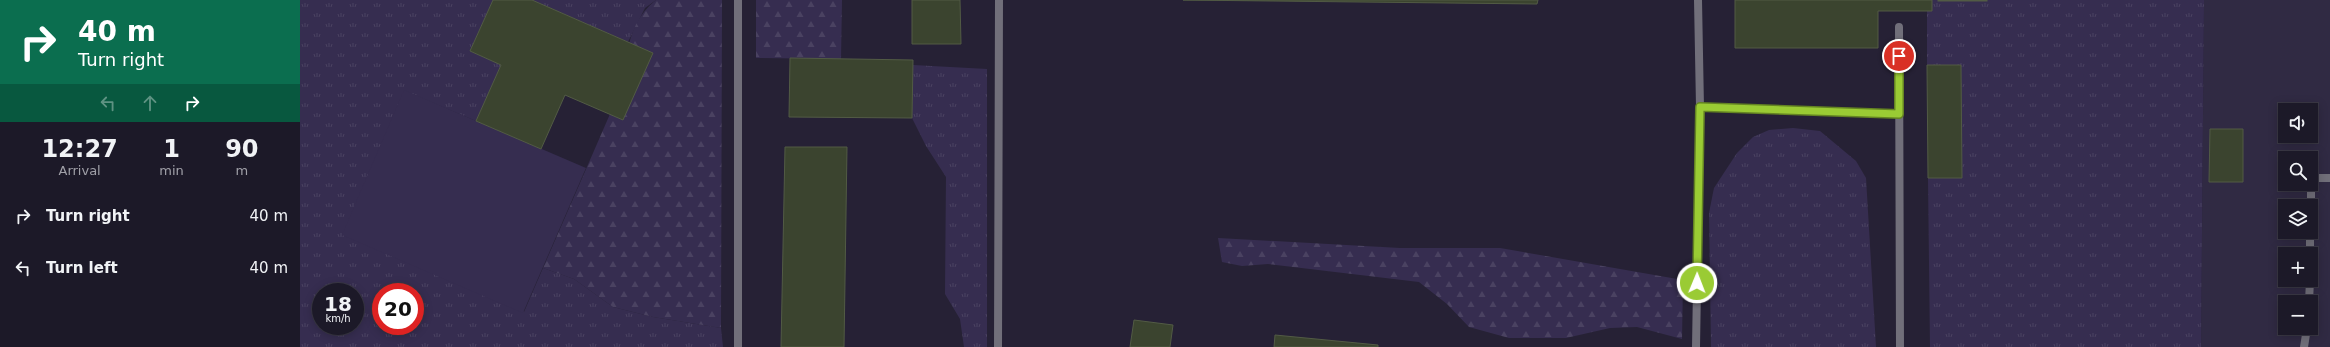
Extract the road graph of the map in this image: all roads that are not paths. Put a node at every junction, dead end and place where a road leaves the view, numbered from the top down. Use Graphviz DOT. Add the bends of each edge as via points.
graph roads {
  1 [pos="738,0"];
  2 [pos="999,0"];
  3 [pos="1698,0"];
  4 [pos="1899,27"];
  5 [pos="1700,107"];
  6 [pos="1899,114"];
  7 [pos="2330,178"];
  8 [pos="2311,199"];
  9 [pos="2306,335"];
  10 [pos="738,347"];
  11 [pos="998,347"];
  12 [pos="1696,347"];
  13 [pos="1900,347"];
  14 [pos="2304,347"];
  1 -- 10 [label="lane"];
  2 -- 11 [label="lane"];
  3 -- 5 [label="lane"];
  4 -- 6 [label="lane"];
  5 -- 6 [label="lane"];
  5 -- 12 [label="lane"];
  6 -- 13 [label="lane"];
  7 -- 8 [label="lane" via="2311,178"];
  9 -- 14 [label="lane"];
}
